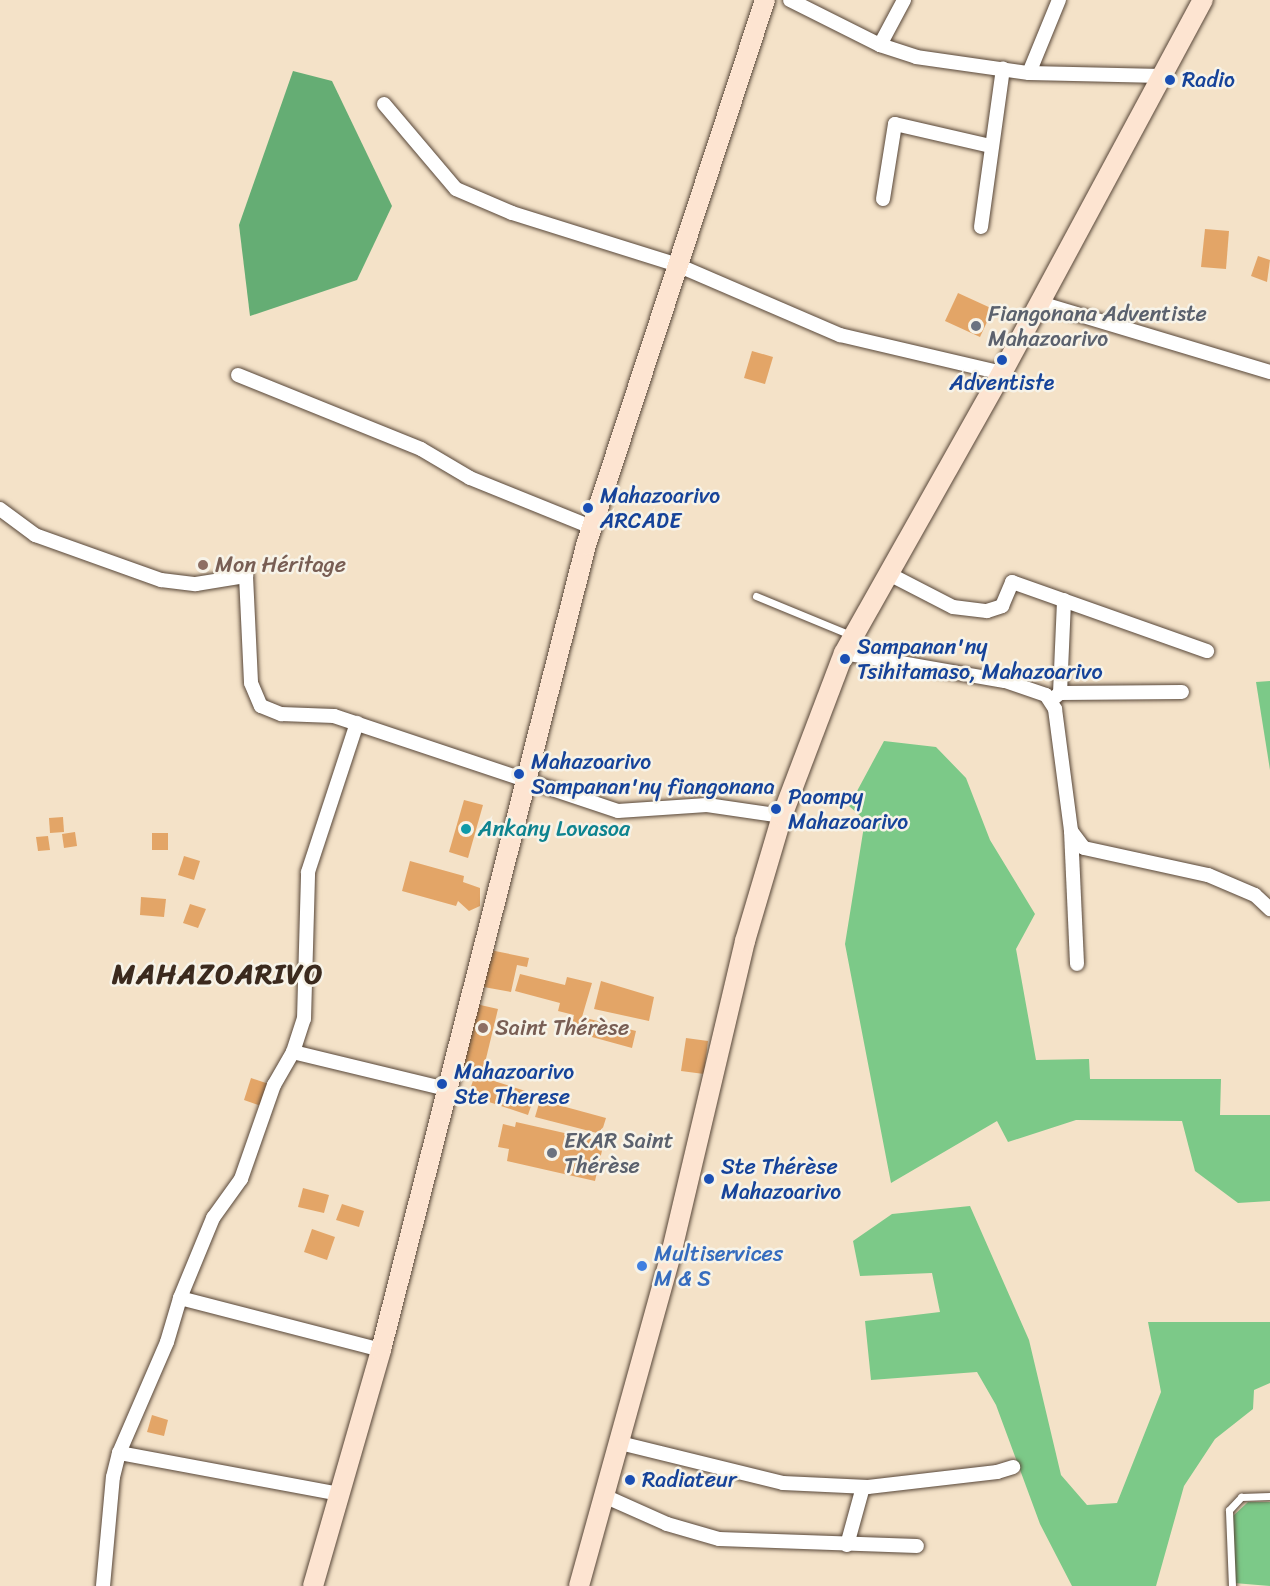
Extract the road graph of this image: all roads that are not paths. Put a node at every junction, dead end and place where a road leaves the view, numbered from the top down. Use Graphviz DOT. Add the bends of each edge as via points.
graph roads {
  1 [pos="765,0"];
  2 [pos="790,0"];
  3 [pos="904,0"];
  4 [pos="1059,0"];
  5 [pos="1203,0"];
  6 [pos="880,45"];
  7 [pos="1003,69"];
  8 [pos="1029,73"];
  9 [pos="1162,76"];
  10 [pos="384,104"];
  11 [pos="990,146"];
  12 [pos="883,199"];
  13 [pos="981,227"];
  14 [pos="675,264"];
  15 [pos="1040,303"];
  16 [pos="1270,372"];
  17 [pos="1002,373"];
  18 [pos="238,375"];
  19 [pos="0,509"];
  20 [pos="591,527"];
  21 [pos="889,574"];
  22 [pos="756,596"];
  23 [pos="1064,600"];
  24 [pos="849,644"];
  25 [pos="1207,651"];
  26 [pos="1182,692"];
  27 [pos="1055,697"];
  28 [pos="357,723"];
  29 [pos="524,780"];
  30 [pos="782,816"];
  31 [pos="1071,831"];
  32 [pos="1270,909"];
  33 [pos="1077,964"];
  34 [pos="293,1052"];
  35 [pos="446,1089"];
  36 [pos="180,1298"];
  37 [pos="381,1350"];
  38 [pos="620,1443"];
  39 [pos="119,1453"];
  40 [pos="1013,1467"];
  41 [pos="862,1486"];
  42 [pos="340,1494"];
  43 [pos="602,1495"];
  44 [pos="1270,1496"];
  45 [pos="847,1545"];
  46 [pos="916,1546"];
  47 [pos="103,1586"];
  48 [pos="313,1586"];
  49 [pos="579,1586"];
  50 [pos="1232,1586"];
  1 -- 14 [label="street"];
  2 -- 6 [label="street"];
  3 -- 6 [label="street"];
  4 -- 8 [label="street"];
  5 -- 9 [label="street"];
  6 -- 7 [label="street" via="916,57"];
  7 -- 8 [label="street"];
  7 -- 11 [label="street"];
  8 -- 9 [label="street"];
  9 -- 15 [label="street"];
  10 -- 14 [label="street" via="456,189 512,213"];
  11 -- 12 [label="street" via="895,124"];
  11 -- 13 [label="street"];
  14 -- 17 [label="street" via="840,335"];
  14 -- 20 [label="street"];
  15 -- 16 [label="street"];
  15 -- 17 [label="street"];
  17 -- 21 [label="street"];
  18 -- 20 [label="street" via="421,448 470,478"];
  19 -- 28 [label="street" via="35,535 161,580 196,584 246,576 250,683 261,706 281,714 334,716"];
  20 -- 29 [label="street"];
  21 -- 23 [label="street" via="953,607 987,611 1002,606 1012,582"];
  21 -- 24 [label="street"];
  22 -- 24 [label="lane"];
  23 -- 25 [label="street"];
  23 -- 27 [label="street"];
  24 -- 27 [label="street" via="1005,681"];
  24 -- 30 [label="street"];
  26 -- 27 [label="street"];
  27 -- 31 [label="street"];
  28 -- 29 [label="street"];
  28 -- 34 [label="street" via="308,872 304,1019"];
  29 -- 30 [label="street" via="618,811 707,805"];
  29 -- 35 [label="street"];
  30 -- 38 [label="street" via="745,941 672,1250"];
  31 -- 32 [label="street" via="1084,848 1208,875 1255,895"];
  31 -- 33 [label="street"];
  34 -- 35 [label="street"];
  34 -- 36 [label="street" via="274,1085 241,1179 213,1218"];
  35 -- 37 [label="street"];
  36 -- 37 [label="street"];
  36 -- 39 [label="street" via="167,1342"];
  37 -- 42 [label="street"];
  38 -- 41 [label="street" via="761,1479"];
  38 -- 43 [label="street"];
  39 -- 42 [label="street"];
  39 -- 47 [label="street" via="113,1477"];
  40 -- 41 [label="street" via="997,1473"];
  41 -- 45 [label="street"];
  42 -- 48 [label="street"];
  43 -- 45 [label="street" via="668,1524 719,1539"];
  43 -- 49 [label="street"];
  44 -- 50 [label="lane" via="1240,1497 1229,1510"];
  45 -- 46 [label="street"];
}
